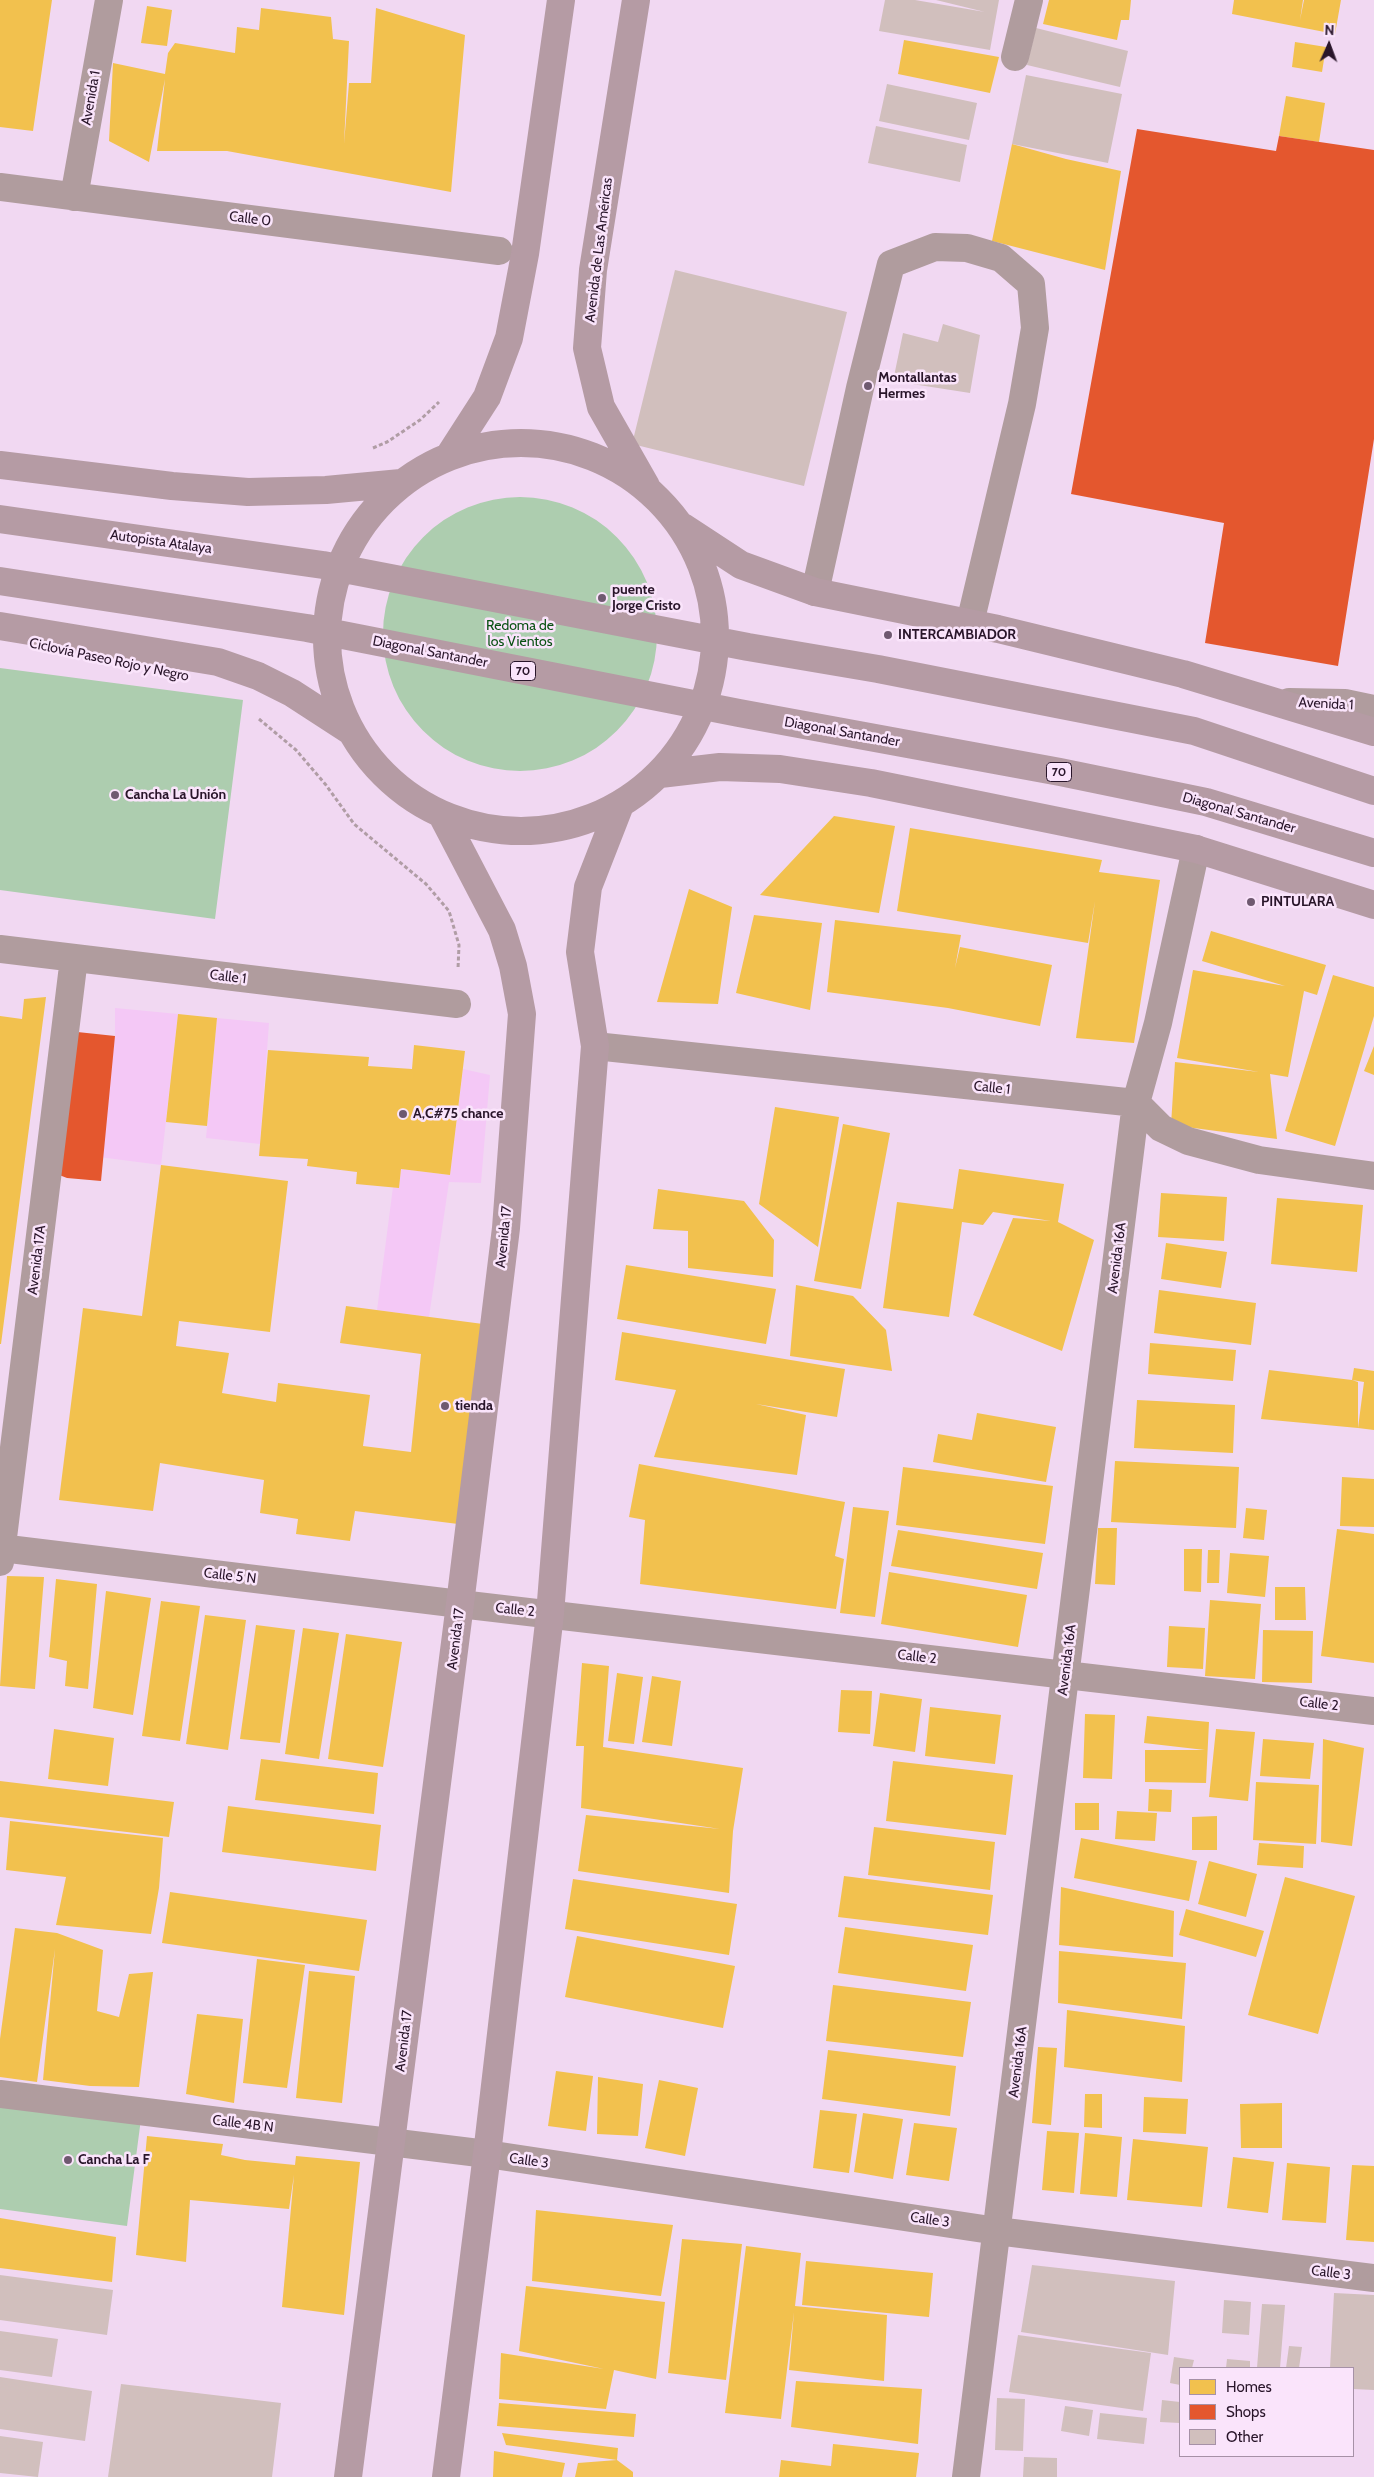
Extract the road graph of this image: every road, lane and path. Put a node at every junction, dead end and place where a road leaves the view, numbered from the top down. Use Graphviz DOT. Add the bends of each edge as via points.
graph roads {
  1 [pos="109,0"];
  2 [pos="561,0"];
  3 [pos="636,0"];
  4 [pos="1029,0"];
  5 [pos="1015,57"];
  6 [pos="0,187"];
  7 [pos="74,197"];
  8 [pos="499,251"];
  9 [pos="444,397"];
  10 [pos="370,449"];
  11 [pos="449,456"];
  12 [pos="0,465"];
  13 [pos="401,483"];
  14 [pos="646,488"];
  15 [pos="0,519"];
  16 [pos="683,528"];
  17 [pos="0,581"];
  18 [pos="815,592"];
  19 [pos="970,623"];
  20 [pos="0,626"];
  21 [pos="1278,702"];
  22 [pos="1374,709"];
  23 [pos="254,715"];
  24 [pos="349,730"];
  25 [pos="1374,732"];
  26 [pos="660,774"];
  27 [pos="1374,791"];
  28 [pos="620,805"];
  29 [pos="442,815"];
  30 [pos="1196,849"];
  31 [pos="1374,852"];
  32 [pos="1374,905"];
  33 [pos="0,949"];
  34 [pos="74,958"];
  35 [pos="457,1004"];
  36 [pos="596,1046"];
  37 [pos="1136,1103"];
  38 [pos="1374,1176"];
  39 [pos="1,1552"];
  40 [pos="460,1604"];
  41 [pos="550,1614"];
  42 [pos="1066,1675"];
  43 [pos="1374,1711"];
  44 [pos="0,2094"];
  45 [pos="391,2143"];
  46 [pos="487,2154"];
  47 [pos="997,2230"];
  48 [pos="1374,2278"];
  49 [pos="348,2477"];
  50 [pos="446,2477"];
  51 [pos="966,2477"];
  1 -- 7 [label="street, Avenida 1"];
  2 -- 11 [label="main road" via="525,254 509,338 488,397"];
  3 -- 14 [label="main road, Avenida de Las Américas" via="593,270 587,348 601,407"];
  4 -- 5 [label="street"];
  6 -- 7 [label="street, Calle 0"];
  7 -- 8 [label="street, Calle 0"];
  9 -- 10 [label="path" via="420,420"];
  11 -- 13 [label="main road"];
  11 -- 14 [label="main road" via="500,444 552,445 602,460"];
  12 -- 13 [label="main road" via="248,492 326,490"];
  13 -- 24 [label="main road" via="368,515 344,553 329,597 326,643 332,688"];
  14 -- 16 [label="main road"];
  15 -- 27 [label="main road, Autopista Atalaya" via="323,565 1194,731"];
  16 -- 18 [label="main road" via="741,564"];
  16 -- 26 [label="main road" via="716,603 712,681 692,731"];
  17 -- 31 [label="main road, Diagonal Santander / 70" via="307,628 1060,772 1206,802"];
  18 -- 19 [label="main road"];
  18 -- 19 [label="street" via="891,264 936,247 967,248 1002,258 1031,284 1035,328 1022,404"];
  19 -- 21 [label="main road" via="1183,674"];
  20 -- 24 [label="main road" via="218,662 258,676 292,693"];
  21 -- 22 [label="street, Avenida 1" via="1345,703"];
  21 -- 25 [label="main road"];
  23 -- 35 [label="path" via="296,750 354,824 413,872 449,911 459,945"];
  24 -- 29 [label="main road" via="373,765 405,794"];
  26 -- 28 [label="main road"];
  26 -- 30 [label="main road" via="720,767 780,769 871,783"];
  28 -- 29 [label="main road" via="563,827 501,830"];
  28 -- 36 [label="main road" via="588,887 580,952"];
  29 -- 40 [label="main road, Avenida 17" via="502,930 522,1014 506,1228"];
  30 -- 32 [label="main road"];
  30 -- 37 [label="street, Avenida 16A" via="1158,1023"];
  33 -- 34 [label="street, Calle 1"];
  34 -- 35 [label="street, Calle 1"];
  34 -- 39 [label="street, Avenida 17A"];
  36 -- 37 [label="street, Calle 1"];
  36 -- 41 [label="main road"];
  37 -- 38 [label="street" via="1161,1128 1188,1141 1259,1160"];
  37 -- 42 [label="street, Avenida 16A"];
  39 -- 40 [label="street, Calle 5 N"];
  40 -- 41 [label="street, Calle 2"];
  40 -- 45 [label="main road, Avenida 17"];
  41 -- 42 [label="street, Calle 2"];
  41 -- 46 [label="main road"];
  42 -- 43 [label="street, Calle 2"];
  42 -- 47 [label="street, Avenida 16A"];
  44 -- 45 [label="street, Calle 4B N"];
  45 -- 46 [label="street, Calle 4B N"];
  45 -- 49 [label="main road, Avenida 17"];
  46 -- 47 [label="street, Calle 3"];
  46 -- 50 [label="main road"];
  47 -- 48 [label="street, Calle 3"];
  47 -- 51 [label="street, Avenida 16A"];
}
